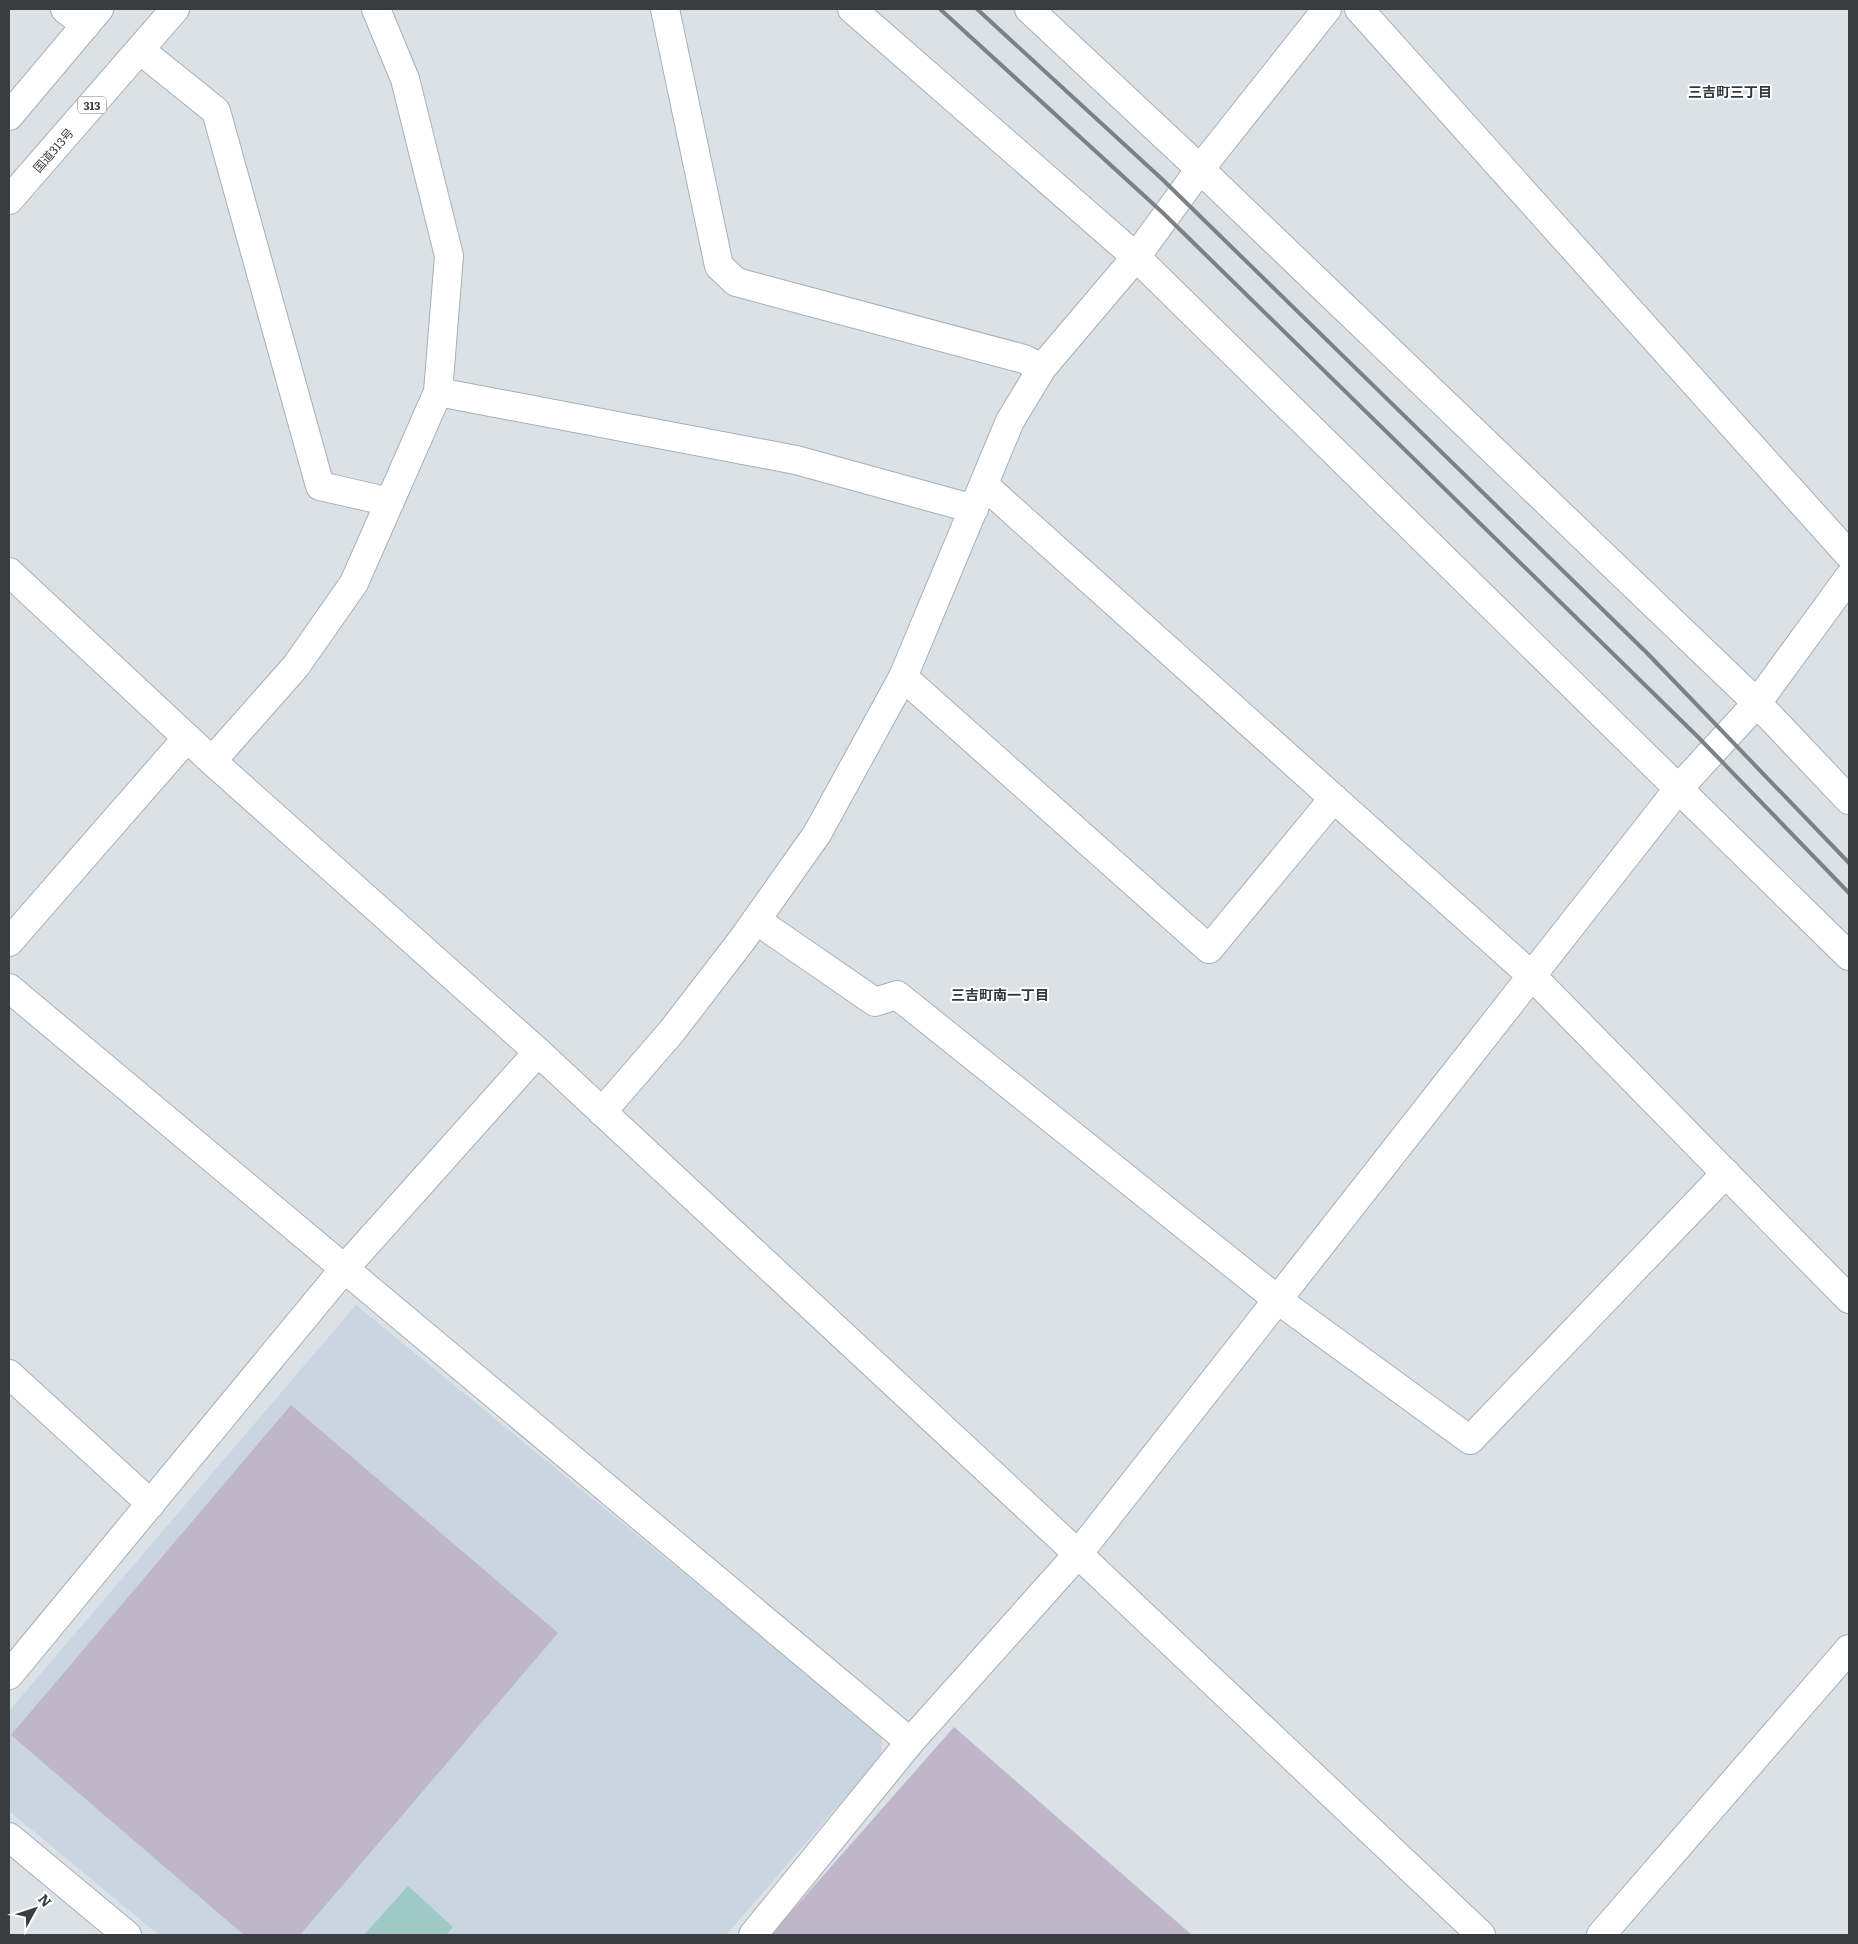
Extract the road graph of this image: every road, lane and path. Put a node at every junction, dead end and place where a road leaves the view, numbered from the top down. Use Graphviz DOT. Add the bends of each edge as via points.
graph roads {
  1 [pos="64,9"];
  2 [pos="175,9"];
  3 [pos="376,9"];
  4 [pos="665,9"];
  5 [pos="852,9"];
  6 [pos="1029,9"];
  7 [pos="1327,9"];
  8 [pos="1359,9"];
  9 [pos="92,17"];
  10 [pos="140,50"];
  11 [pos="9,116"];
  12 [pos="1200,169"];
  13 [pos="9,200"];
  14 [pos="1136,257"];
  15 [pos="1042,368"];
  16 [pos="438,392"];
  17 [pos="979,497"];
  18 [pos="390,502"];
  19 [pos="1849,555"];
  20 [pos="9,572"];
  21 [pos="1849,577"];
  22 [pos="903,677"];
  23 [pos="1758,703"];
  24 [pos="187,738"];
  25 [pos="212,761"];
  26 [pos="1679,788"];
  27 [pos="1334,798"];
  28 [pos="1849,800"];
  29 [pos="756,920"];
  30 [pos="9,942"];
  31 [pos="1849,956"];
  32 [pos="1532,976"];
  33 [pos="9,988"];
  34 [pos="538,1052"];
  35 [pos="602,1112"];
  36 [pos="1726,1173"];
  37 [pos="344,1270"];
  38 [pos="1849,1299"];
  39 [pos="1278,1300"];
  40 [pos="9,1374"];
  41 [pos="150,1504"];
  42 [pos="1078,1554"];
  43 [pos="1849,1649"];
  44 [pos="9,1676"];
  45 [pos="910,1742"];
  46 [pos="9,1837"];
  47 [pos="127,1935"];
  48 [pos="754,1935"];
  49 [pos="1481,1935"];
  50 [pos="1602,1935"];
  1 -- 9 [label="main road"];
  2 -- 10 [label="main road, 国道313号 / 313"];
  3 -- 16 [label="main road" via="405,79 449,256"];
  4 -- 15 [label="main road" via="719,266 736,282 1024,359"];
  5 -- 14 [label="main road"];
  6 -- 12 [label="main road"];
  7 -- 12 [label="main road"];
  8 -- 19 [label="main road"];
  9 -- 11 [label="main road"];
  10 -- 13 [label="main road, 国道313号 / 313"];
  10 -- 18 [label="main road" via="216,111 320,486"];
  12 -- 14 [label="main road"];
  12 -- 23 [label="main road"];
  14 -- 15 [label="main road"];
  14 -- 26 [label="main road"];
  15 -- 17 [label="main road" via="1010,421"];
  16 -- 17 [label="main road"];
  16 -- 18 [label="main road"];
  17 -- 22 [label="main road"];
  17 -- 27 [label="main road"];
  18 -- 25 [label="main road" via="354,583 296,666"];
  20 -- 24 [label="main road"];
  21 -- 23 [label="main road"];
  22 -- 27 [label="main road" via="1209,949"];
  22 -- 29 [label="main road" via="817,834"];
  23 -- 26 [label="main road"];
  23 -- 28 [label="main road"];
  24 -- 25 [label="main road"];
  24 -- 30 [label="main road"];
  25 -- 34 [label="main road"];
  26 -- 31 [label="main road"];
  26 -- 32 [label="main road"];
  27 -- 32 [label="main road"];
  29 -- 35 [label="main road" via="672,1031"];
  29 -- 39 [label="main road" via="875,1002 897,995"];
  32 -- 36 [label="main road"];
  32 -- 39 [label="main road"];
  33 -- 37 [label="main road"];
  34 -- 35 [label="main road"];
  34 -- 37 [label="main road"];
  35 -- 42 [label="main road"];
  36 -- 38 [label="main road"];
  36 -- 39 [label="main road" via="1470,1440"];
  37 -- 41 [label="main road"];
  37 -- 45 [label="main road"];
  39 -- 42 [label="main road"];
  40 -- 41 [label="main road"];
  41 -- 44 [label="main road"];
  42 -- 45 [label="main road"];
  42 -- 49 [label="main road"];
  43 -- 50 [label="main road"];
  45 -- 48 [label="main road"];
  46 -- 47 [label="main road"];
}
